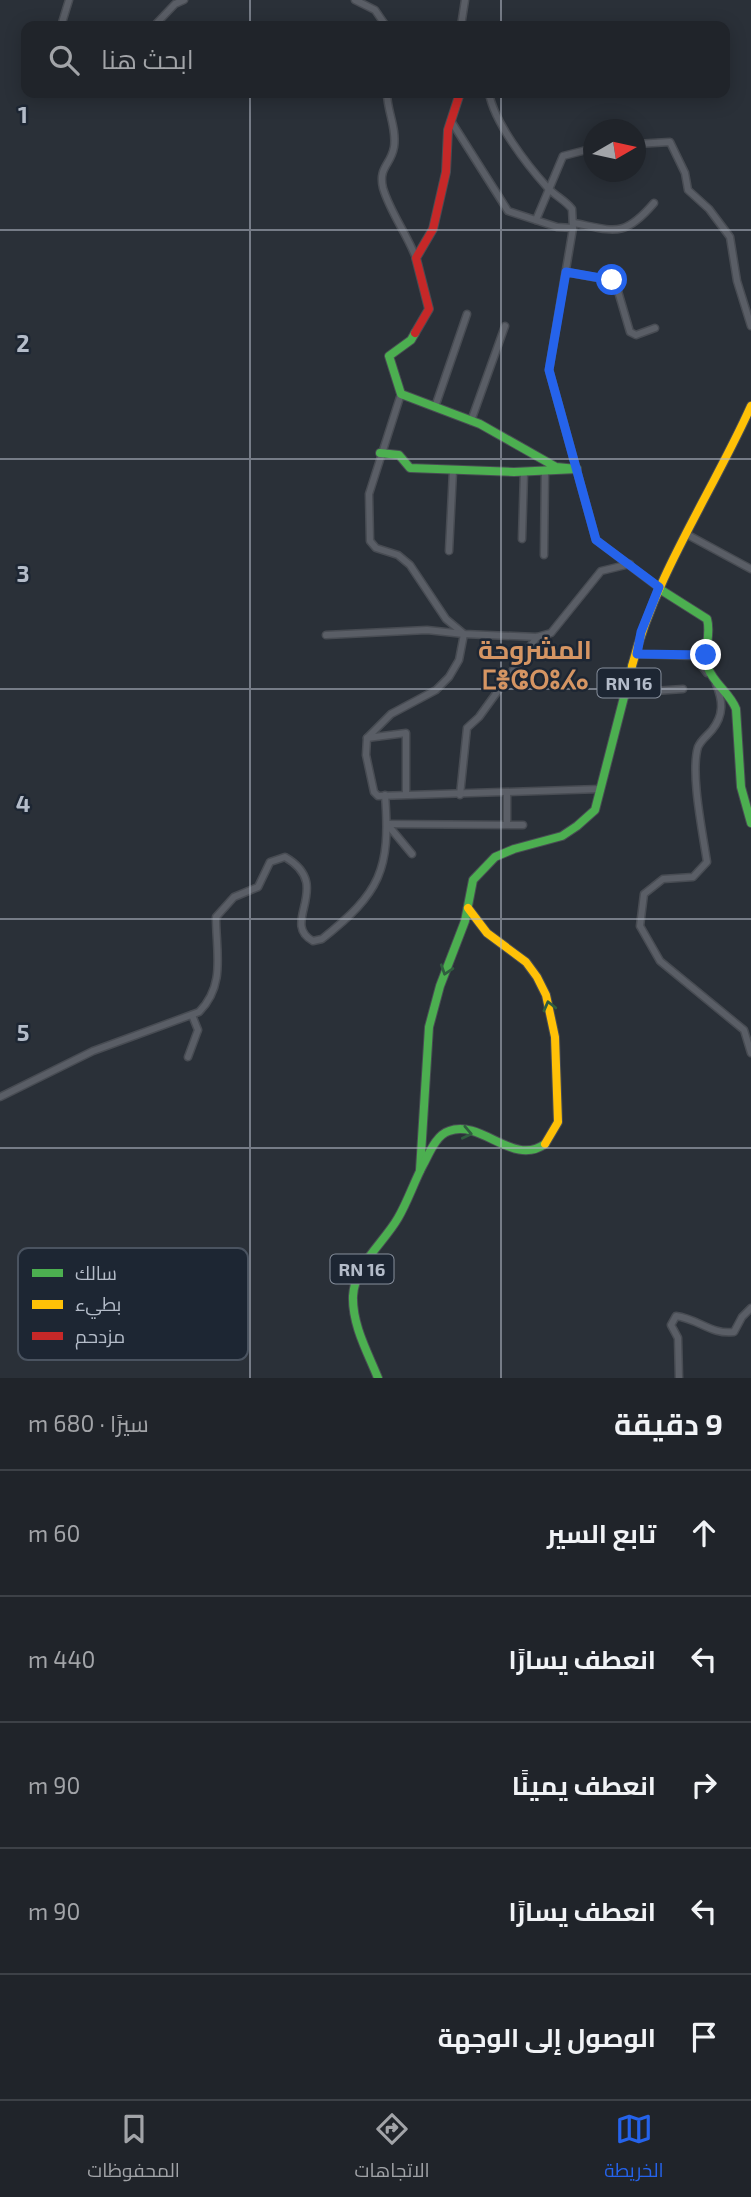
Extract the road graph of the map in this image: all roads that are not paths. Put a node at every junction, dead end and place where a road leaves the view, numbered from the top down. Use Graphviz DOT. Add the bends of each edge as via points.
graph roads {
  1 [pos="69,0"];
  2 [pos="184,0"];
  3 [pos="355,0"];
  4 [pos="465,0"];
  5 [pos="63,21"];
  6 [pos="159,21"];
  7 [pos="383,21"];
  8 [pos="462,21"];
  9 [pos="388,98"];
  10 [pos="458,98"];
  11 [pos="490,98"];
  12 [pos="451,121"];
  13 [pos="646,143"];
  14 [pos="583,151"];
  15 [pos="548,189"];
  16 [pos="654,203"];
  17 [pos="536,220"];
  18 [pos="573,226"];
  19 [pos="416,258"];
  20 [pos="566,272"];
  21 [pos="467,314"];
  22 [pos="505,326"];
  23 [pos="751,326"];
  24 [pos="655,328"];
  25 [pos="401,394"];
  26 [pos="751,406"];
  27 [pos="435,407"];
  28 [pos="471,421"];
  29 [pos="380,453"];
  30 [pos="577,469"];
  31 [pos="453,471"];
  32 [pos="545,472"];
  33 [pos="524,473"];
  34 [pos="688,535"];
  35 [pos="522,538"];
  36 [pos="449,551"];
  37 [pos="544,555"];
  38 [pos="630,564"];
  39 [pos="751,569"];
  40 [pos="658,588"];
  41 [pos="464,634"];
  42 [pos="326,635"];
  43 [pos="537,637"];
  44 [pos="637,654"];
  45 [pos="706,655"];
  46 [pos="694,656"];
  47 [pos="683,689"];
  48 [pos="626,693"];
  49 [pos="367,738"];
  50 [pos="741,788"];
  51 [pos="600,789"];
  52 [pos="507,793"];
  53 [pos="406,794"];
  54 [pos="460,794"];
  55 [pos="751,794"];
  56 [pos="385,795"];
  57 [pos="751,823"];
  58 [pos="387,824"];
  59 [pos="507,824"];
  60 [pos="523,825"];
  61 [pos="412,854"];
  62 [pos="468,906"];
  63 [pos="192,1015"];
  64 [pos="751,1053"];
  65 [pos="188,1058"];
  66 [pos="0,1097"];
  67 [pos="420,1170"];
  68 [pos="751,1308"];
  69 [pos="378,1378"];
  70 [pos="680,1378"];
  1 -- 5 [label="street"];
  2 -- 6 [label="street"];
  3 -- 7 [label="street" via="375,10"];
  4 -- 8 [label="street"];
  9 -- 19 [label="street" via="394,149 381,176"];
  10 -- 12 [label="main road"];
  11 -- 15 [label="street" via="492,108"];
  12 -- 17 [label="street" via="508,211"];
  12 -- 19 [label="main road" via="433,229"];
  13 -- 23 [label="street" via="670,142 688,190 730,237"];
  14 -- 15 [label="street" via="563,156"];
  15 -- 17 [label="street"];
  15 -- 18 [label="street" via="572,209"];
  16 -- 18 [label="street" via="625,229"];
  17 -- 18 [label="street" via="557,227"];
  18 -- 20 [label="street"];
  19 -- 25 [label="main road" via="429,309 411,340 389,356"];
  20 -- 24 [label="street" via="615,281 630,332 636,335"];
  20 -- 30 [label="street" via="549,370"];
  21 -- 27 [label="street"];
  22 -- 28 [label="street"];
  25 -- 27 [label="main road"];
  25 -- 29 [label="street"];
  26 -- 34 [label="main road, RN 16"];
  27 -- 28 [label="main road"];
  28 -- 30 [label="main road" via="556,467"];
  29 -- 31 [label="main road" via="399,455 410,468"];
  29 -- 41 [label="street" via="369,494 370,541 410,565 446,619"];
  30 -- 32 [label="main road"];
  30 -- 38 [label="street" via="596,540"];
  31 -- 33 [label="main road"];
  31 -- 36 [label="street"];
  32 -- 33 [label="main road"];
  32 -- 37 [label="street"];
  33 -- 35 [label="street"];
  34 -- 39 [label="street"];
  34 -- 40 [label="main road, RN 16"];
  38 -- 40 [label="street"];
  38 -- 43 [label="street" via="601,571 551,633"];
  40 -- 44 [label="main road, RN 16"];
  40 -- 45 [label="main road" via="707,619"];
  41 -- 42 [label="street" via="414,630"];
  41 -- 43 [label="street"];
  41 -- 49 [label="street" via="458,660 443,684 391,714"];
  43 -- 54 [label="street" via="467,728"];
  44 -- 46 [label="street"];
  44 -- 48 [label="main road, RN 16"];
  45 -- 46 [label="street"];
  45 -- 50 [label="main road" via="707,666 733,702"];
  46 -- 64 [label="street" via="717,685 722,704 714,728 698,749 707,862 693,877 663,879 644,894 640,926 660,961 744,1030"];
  47 -- 48 [label="street"];
  48 -- 51 [label="main road, RN 16"];
  49 -- 53 [label="street" via="407,733"];
  49 -- 56 [label="street" via="374,792"];
  50 -- 55 [label="street"];
  50 -- 57 [label="main road"];
  51 -- 52 [label="street"];
  51 -- 62 [label="main road, RN 16" via="595,810 577,828 555,839 512,848 475,876"];
  52 -- 54 [label="street"];
  52 -- 59 [label="street"];
  53 -- 54 [label="street"];
  53 -- 56 [label="street"];
  56 -- 58 [label="street"];
  58 -- 59 [label="street"];
  58 -- 61 [label="street"];
  58 -- 63 [label="street" via="376,884 322,939 313,941 305,934 302,916 307,878 285,857 270,862 258,887 224,906 216,917 217,987 207,1004"];
  59 -- 60 [label="street"];
  62 -- 67 [label="main road, RN 16, one-way" via="429,1026"];
  67 -- 62 [label="main road, RN 16, one-way" via="450,1130 530,1152 548,1144 558,1122 554,1026 548,997 526,962 482,930"];
  63 -- 65 [label="street" via="198,1030"];
  63 -- 66 [label="street" via="93,1051"];
  67 -- 69 [label="main road, RN 16" via="396,1221 355,1283 357,1321"];
  68 -- 70 [label="street" via="734,1332 722,1334 676,1316 671,1325 680,1348"];
}
